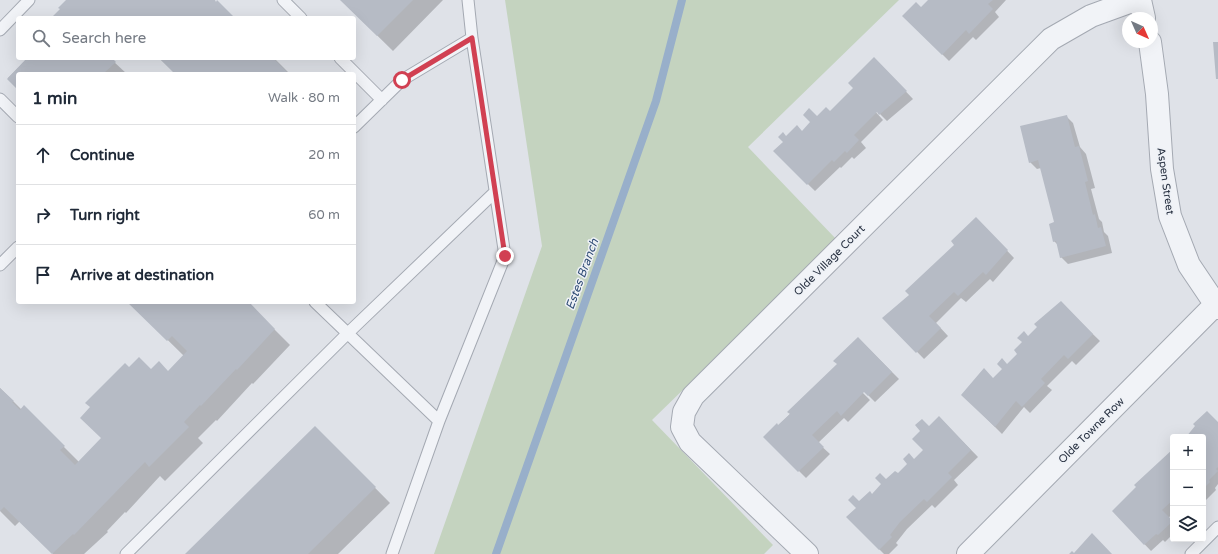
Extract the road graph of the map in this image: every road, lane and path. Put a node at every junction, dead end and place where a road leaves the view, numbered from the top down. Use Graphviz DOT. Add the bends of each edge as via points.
graph roads {
  1 [pos="29,0"];
  2 [pos="283,0"];
  3 [pos="468,0"];
  4 [pos="1134,0"];
  5 [pos="1140,0"];
  6 [pos="1143,12"];
  7 [pos="299,16"];
  8 [pos="0,30"];
  9 [pos="472,38"];
  10 [pos="1151,48"];
  11 [pos="342,60"];
  12 [pos="354,72"];
  13 [pos="356,74"];
  14 [pos="0,99"];
  15 [pos="382,100"];
  16 [pos="16,115"];
  17 [pos="356,125"];
  18 [pos="495,192"];
  19 [pos="16,249"];
  20 [pos="0,265"];
  21 [pos="317,304"];
  22 [pos="1216,307"];
  23 [pos="348,333"];
  24 [pos="439,421"];
  25 [pos="1218,527"];
  26 [pos="126,554"];
  27 [pos="392,554"];
  28 [pos="807,554"];
  29 [pos="968,554"];
  30 [pos="1191,554"];
  1 -- 8 [label="lane"];
  2 -- 7 [label="lane"];
  3 -- 9 [label="lane"];
  4 -- 28 [label="street, Olde Village Court" via="1091,16 1051,39 692,396 684,412 682,427 690,442"];
  5 -- 6 [label="street"];
  9 -- 15 [label="lane" via="402,80"];
  9 -- 18 [label="lane"];
  10 -- 22 [label="street, Aspen Street" via="1162,169 1170,216 1189,265"];
  11 -- 12 [label="lane"];
  13 -- 15 [label="lane"];
  14 -- 16 [label="lane"];
  15 -- 17 [label="lane"];
  18 -- 23 [label="lane"];
  18 -- 24 [label="lane" via="505,256"];
  19 -- 20 [label="lane"];
  21 -- 23 [label="lane"];
  22 -- 29 [label="street, Olde Towne Row"];
  23 -- 24 [label="lane"];
  23 -- 26 [label="lane"];
  24 -- 27 [label="lane"];
  25 -- 30 [label="lane"];
}
